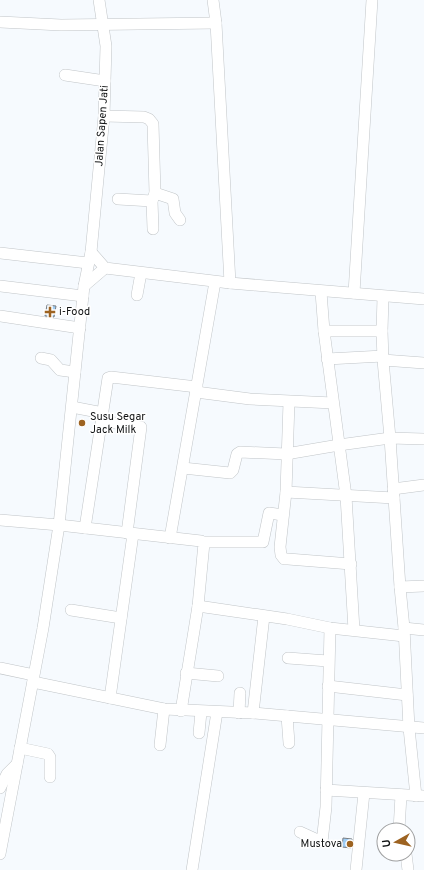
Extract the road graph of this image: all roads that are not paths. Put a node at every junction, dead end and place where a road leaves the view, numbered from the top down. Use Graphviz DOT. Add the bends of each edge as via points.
graph roads {
  1 [pos="99,0"];
  2 [pos="213,0"];
  3 [pos="372,0"];
  4 [pos="0,22"];
  5 [pos="216,23"];
  6 [pos="103,25"];
  7 [pos="65,75"];
  8 [pos="106,81"];
  9 [pos="104,116"];
  10 [pos="153,197"];
  11 [pos="118,199"];
  12 [pos="180,220"];
  13 [pos="153,229"];
  14 [pos="91,252"];
  15 [pos="0,253"];
  16 [pos="88,263"];
  17 [pos="105,268"];
  18 [pos="141,273"];
  19 [pos="215,282"];
  20 [pos="230,283"];
  21 [pos="0,286"];
  22 [pos="84,291"];
  23 [pos="321,292"];
  24 [pos="354,293"];
  25 [pos="137,295"];
  26 [pos="382,297"];
  27 [pos="424,299"];
  28 [pos="0,316"];
  29 [pos="80,328"];
  30 [pos="324,332"];
  31 [pos="382,332"];
  32 [pos="41,358"];
  33 [pos="383,358"];
  34 [pos="327,359"];
  35 [pos="424,363"];
  36 [pos="75,372"];
  37 [pos="196,390"];
  38 [pos="289,402"];
  39 [pos="333,403"];
  40 [pos="72,407"];
  41 [pos="102,417"];
  42 [pos="390,438"];
  43 [pos="424,439"];
  44 [pos="339,445"];
  45 [pos="286,454"];
  46 [pos="183,468"];
  47 [pos="424,485"];
  48 [pos="286,492"];
  49 [pos="393,493"];
  50 [pos="346,496"];
  51 [pos="283,515"];
  52 [pos="0,520"];
  53 [pos="59,525"];
  54 [pos="85,528"];
  55 [pos="130,533"];
  56 [pos="170,538"];
  57 [pos="203,542"];
  58 [pos="351,564"];
  59 [pos="424,586"];
  60 [pos="400,587"];
  61 [pos="198,606"];
  62 [pos="71,610"];
  63 [pos="264,616"];
  64 [pos="121,618"];
  65 [pos="330,628"];
  66 [pos="354,630"];
  67 [pos="424,630"];
  68 [pos="404,632"];
  69 [pos="288,658"];
  70 [pos="328,661"];
  71 [pos="0,668"];
  72 [pos="186,673"];
  73 [pos="218,676"];
  74 [pos="31,678"];
  75 [pos="328,686"];
  76 [pos="240,694"];
  77 [pos="407,695"];
  78 [pos="110,698"];
  79 [pos="164,709"];
  80 [pos="182,710"];
  81 [pos="201,712"];
  82 [pos="217,712"];
  83 [pos="239,713"];
  84 [pos="253,714"];
  85 [pos="287,716"];
  86 [pos="328,719"];
  87 [pos="409,728"];
  88 [pos="424,728"];
  89 [pos="199,734"];
  90 [pos="289,743"];
  91 [pos="160,745"];
  92 [pos="20,748"];
  93 [pos="17,764"];
  94 [pos="50,777"];
  95 [pos="0,788"];
  96 [pos="326,790"];
  97 [pos="364,793"];
  98 [pos="401,795"];
  99 [pos="420,796"];
  100 [pos="400,822"];
  101 [pos="300,832"];
  102 [pos="0,854"];
  103 [pos="192,870"];
  104 [pos="356,870"];
  1 -- 6 [label="street, Jalan Sapen Jati"];
  2 -- 5 [label="street"];
  3 -- 24 [label="street"];
  4 -- 6 [label="street"];
  5 -- 6 [label="street"];
  5 -- 20 [label="street"];
  6 -- 8 [label="street, Jalan Sapen Jati"];
  7 -- 8 [label="street"];
  8 -- 9 [label="street, Jalan Sapen Jati"];
  9 -- 10 [label="street" via="144,117 152,121"];
  9 -- 14 [label="street, Jalan Sapen Jati"];
  10 -- 11 [label="street"];
  10 -- 12 [label="street" via="173,199 175,213"];
  10 -- 13 [label="street"];
  14 -- 16 [label="street, Jalan Sapen Jati"];
  14 -- 17 [label="street"];
  15 -- 16 [label="street"];
  16 -- 22 [label="street, Jalan Sapen Jati"];
  17 -- 18 [label="street"];
  17 -- 22 [label="street"];
  18 -- 19 [label="street"];
  18 -- 25 [label="street"];
  19 -- 20 [label="street"];
  19 -- 37 [label="street"];
  20 -- 23 [label="street"];
  21 -- 22 [label="street"];
  22 -- 29 [label="street, Jalan Sapen Jati"];
  23 -- 24 [label="street"];
  23 -- 30 [label="street"];
  24 -- 26 [label="street"];
  26 -- 27 [label="street"];
  26 -- 31 [label="street"];
  28 -- 29 [label="street"];
  29 -- 36 [label="street, Jalan Sapen Jati"];
  30 -- 31 [label="street"];
  30 -- 34 [label="street"];
  31 -- 33 [label="street"];
  32 -- 36 [label="street" via="51,360 60,370"];
  33 -- 34 [label="street"];
  33 -- 35 [label="street"];
  33 -- 42 [label="street"];
  34 -- 39 [label="street"];
  36 -- 40 [label="street, Jalan Sapen Jati"];
  37 -- 38 [label="street" via="250,399"];
  37 -- 41 [label="street" via="110,377"];
  37 -- 46 [label="street"];
  38 -- 39 [label="street"];
  38 -- 45 [label="street"];
  39 -- 44 [label="street"];
  40 -- 41 [label="street"];
  40 -- 53 [label="street, Jalan Sapen Jati"];
  41 -- 54 [label="street"];
  41 -- 55 [label="street" via="141,427"];
  42 -- 43 [label="street"];
  42 -- 44 [label="street"];
  42 -- 49 [label="street"];
  44 -- 45 [label="street"];
  44 -- 50 [label="street"];
  45 -- 46 [label="street" via="238,452 230,473"];
  45 -- 48 [label="street"];
  46 -- 56 [label="street"];
  47 -- 49 [label="street"];
  48 -- 50 [label="street"];
  48 -- 51 [label="street"];
  49 -- 50 [label="street"];
  49 -- 60 [label="street"];
  50 -- 58 [label="street"];
  51 -- 57 [label="street" via="269,513 263,542"];
  51 -- 58 [label="street" via="280,547 284,558"];
  52 -- 53 [label="street"];
  53 -- 54 [label="street"];
  53 -- 74 [label="street, Jalan Sapen Jati"];
  54 -- 55 [label="street"];
  55 -- 56 [label="street"];
  55 -- 64 [label="street"];
  56 -- 57 [label="street"];
  57 -- 61 [label="street" via="205,547"];
  58 -- 66 [label="street"];
  59 -- 60 [label="street"];
  60 -- 68 [label="street"];
  61 -- 63 [label="street"];
  61 -- 72 [label="street"];
  62 -- 64 [label="street"];
  63 -- 65 [label="street"];
  63 -- 84 [label="street"];
  64 -- 78 [label="street"];
  65 -- 66 [label="street"];
  65 -- 70 [label="street"];
  66 -- 68 [label="street"];
  67 -- 68 [label="street"];
  68 -- 77 [label="street"];
  69 -- 70 [label="street"];
  70 -- 75 [label="street"];
  71 -- 74 [label="street"];
  72 -- 73 [label="street"];
  72 -- 80 [label="street"];
  74 -- 78 [label="street"];
  74 -- 92 [label="street, Jalan Sapen Jati"];
  75 -- 77 [label="street"];
  75 -- 86 [label="street"];
  76 -- 83 [label="street"];
  77 -- 87 [label="street"];
  78 -- 79 [label="street"];
  79 -- 80 [label="street"];
  79 -- 91 [label="street"];
  80 -- 81 [label="street"];
  81 -- 82 [label="street"];
  81 -- 89 [label="street"];
  82 -- 83 [label="street"];
  82 -- 103 [label="street"];
  83 -- 84 [label="street"];
  84 -- 85 [label="street"];
  85 -- 86 [label="street"];
  85 -- 90 [label="street"];
  86 -- 87 [label="street"];
  86 -- 96 [label="street"];
  87 -- 88 [label="street"];
  87 -- 99 [label="street"];
  92 -- 93 [label="street, Jalan Sapen Jati"];
  92 -- 94 [label="street" via="48,754"];
  93 -- 95 [label="street"];
  93 -- 102 [label="street, Jalan Sapen Jati"];
  96 -- 97 [label="street"];
  96 -- 101 [label="street" via="322,842"];
  97 -- 98 [label="street"];
  97 -- 104 [label="street"];
  98 -- 99 [label="street"];
  98 -- 100 [label="street"];
}
